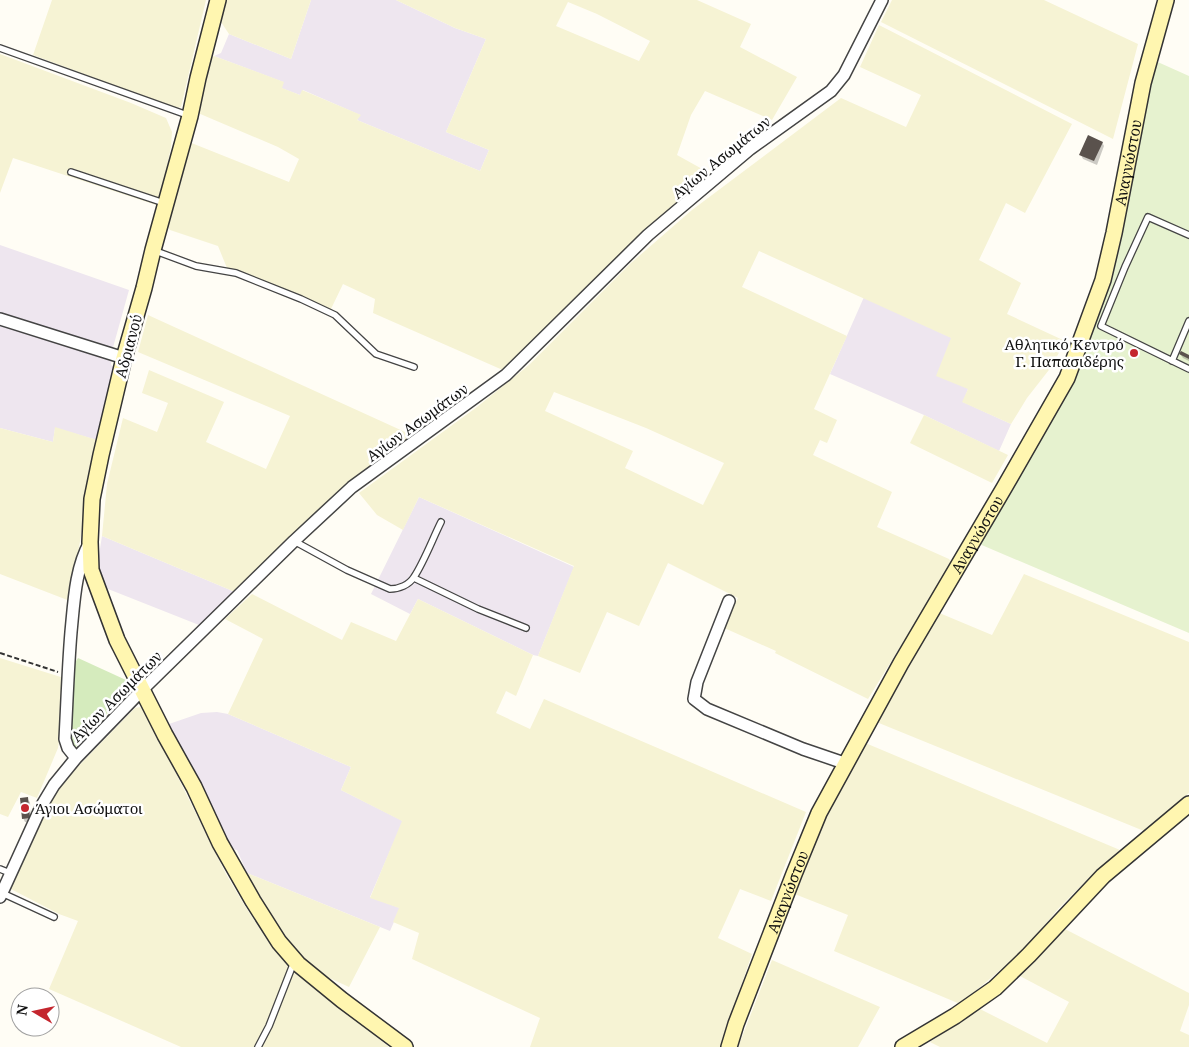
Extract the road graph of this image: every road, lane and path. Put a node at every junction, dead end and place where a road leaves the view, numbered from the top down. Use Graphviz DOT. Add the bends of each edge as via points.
graph roads {
  1 [pos="218,0"];
  2 [pos="882,0"];
  3 [pos="1166,0"];
  4 [pos="0,48"];
  5 [pos="190,116"];
  6 [pos="71,172"];
  7 [pos="166,204"];
  8 [pos="1189,236"];
  9 [pos="153,250"];
  10 [pos="0,319"];
  11 [pos="1189,322"];
  12 [pos="1094,325"];
  13 [pos="124,358"];
  14 [pos="1172,360"];
  15 [pos="414,367"];
  16 [pos="1189,369"];
  17 [pos="441,522"];
  18 [pos="294,541"];
  19 [pos="90,542"];
  20 [pos="414,578"];
  21 [pos="729,601"];
  22 [pos="526,628"];
  23 [pos="0,653"];
  24 [pos="68,674"];
  25 [pos="143,689"];
  26 [pos="76,758"];
  27 [pos="847,764"];
  28 [pos="1189,804"];
  29 [pos="5,871"];
  30 [pos="1,895"];
  31 [pos="54,917"];
  32 [pos="294,960"];
  33 [pos="258,1047"];
  34 [pos="405,1047"];
  35 [pos="730,1047"];
  36 [pos="903,1047"];
  1 -- 5 [label="street, Αδριανού"];
  2 -- 18 [label="street, Αγίων Ασωμάτων" via="844,75 831,91 750,149 648,235 506,375 352,487"];
  3 -- 12 [label="street, Αναγνώστου" via="1143,83"];
  4 -- 5 [label="lane"];
  5 -- 7 [label="street, Αδριανού"];
  6 -- 7 [label="lane"];
  7 -- 9 [label="street, Αδριανού"];
  8 -- 12 [label="lane" via="1148,217"];
  9 -- 13 [label="street, Αδριανού"];
  9 -- 15 [label="lane" via="196,266 236,273 301,299 334,315 376,354"];
  10 -- 13 [label="street"];
  11 -- 14 [label="lane"];
  12 -- 14 [label="lane"];
  12 -- 27 [label="street, Αναγνώστου"];
  13 -- 19 [label="street, Αδριανού" via="94,490"];
  14 -- 16 [label="lane"];
  17 -- 20 [label="lane"];
  18 -- 20 [label="lane" via="347,570 390,588 396,589"];
  18 -- 25 [label="street, Αγίων Ασωμάτων"];
  19 -- 24 [label="street" via="81,557"];
  19 -- 25 [label="street, Αδριανού" via="91,570 117,640"];
  20 -- 22 [label="lane"];
  21 -- 27 [label="street" via="697,682 694,699 707,709"];
  23 -- 24 [label="path"];
  24 -- 26 [label="street" via="66,739"];
  25 -- 26 [label="street, Αγίων Ασωμάτων"];
  25 -- 32 [label="street, Αδριανού" via="220,843 253,901"];
  26 -- 29 [label="street, Αγίων Ασωμάτων" via="54,785"];
  27 -- 35 [label="street, Αναγνώστου" via="819,813 736,1024"];
  28 -- 36 [label="street" via="1103,876 995,988 956,1016"];
  29 -- 30 [label="street, Αγίων Ασωμάτων"];
  30 -- 31 [label="lane"];
  32 -- 33 [label="lane"];
  32 -- 34 [label="street, Αδριανού"];
}
